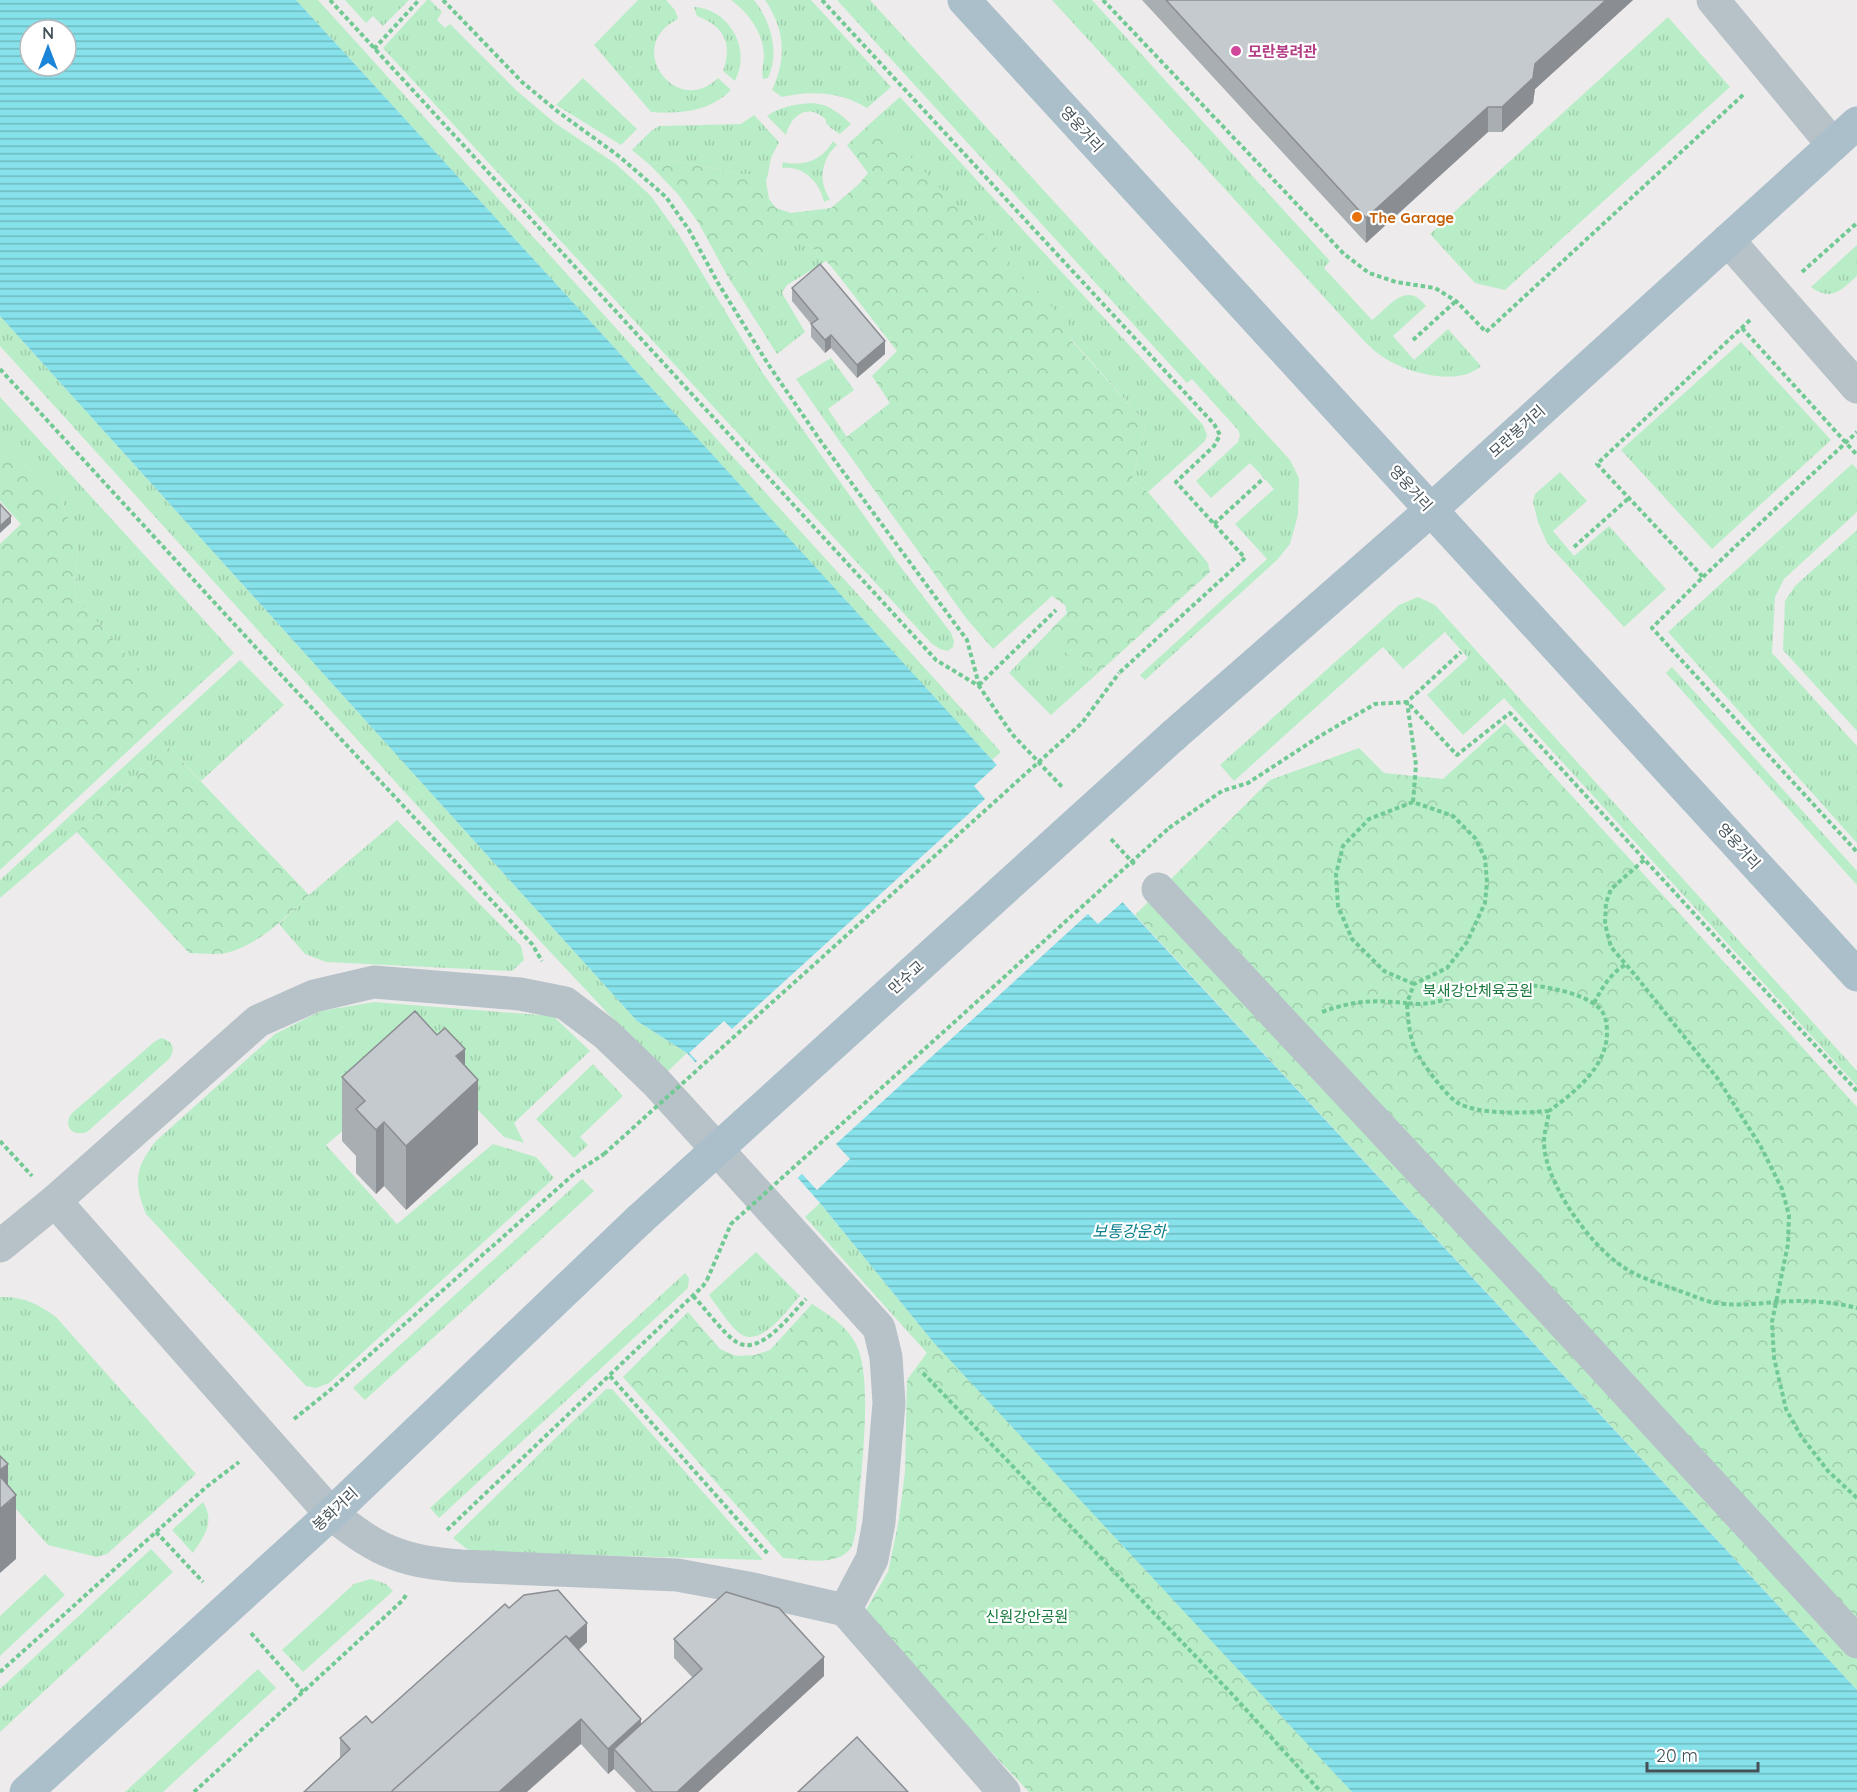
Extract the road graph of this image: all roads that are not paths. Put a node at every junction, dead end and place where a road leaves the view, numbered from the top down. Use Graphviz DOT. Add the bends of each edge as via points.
graph roads {
  1 [pos="964,0"];
  2 [pos="1713,0"];
  3 [pos="1857,123"];
  4 [pos="1833,145"];
  5 [pos="1728,240"];
  6 [pos="1857,387"];
  7 [pos="1431,510"];
  8 [pos="1174,735"];
  9 [pos="1158,889"];
  10 [pos="1857,975"];
  11 [pos="55,1201"];
  12 [pos="639,1220"];
  13 [pos="0,1246"];
  14 [pos="331,1514"];
  15 [pos="845,1610"];
  16 [pos="1857,1642"];
  17 [pos="26,1792"];
  18 [pos="1004,1792"];
  1 -- 7 [label="main road, 영웅거리"];
  2 -- 4 [label="street"];
  3 -- 4 [label="main road, 모란봉거리"];
  4 -- 5 [label="main road, 모란봉거리"];
  5 -- 6 [label="street"];
  5 -- 7 [label="main road, 모란봉거리"];
  7 -- 8 [label="main road, 모란봉거리"];
  7 -- 10 [label="main road, 영웅거리"];
  8 -- 12 [label="main road, 만수교, bridge"];
  9 -- 16 [label="street"];
  11 -- 13 [label="street"];
  11 -- 14 [label="street"];
  11 -- 15 [label="street" via="258,1021 314,996 374,982 520,994 565,1003 606,1034 656,1082 879,1328 886,1357 889,1403 879,1522 873,1559"];
  12 -- 14 [label="main road, 봉화거리"];
  14 -- 15 [label="street" via="395,1554 426,1562 677,1575"];
  14 -- 17 [label="main road, 봉화거리"];
  15 -- 18 [label="street"];
}
